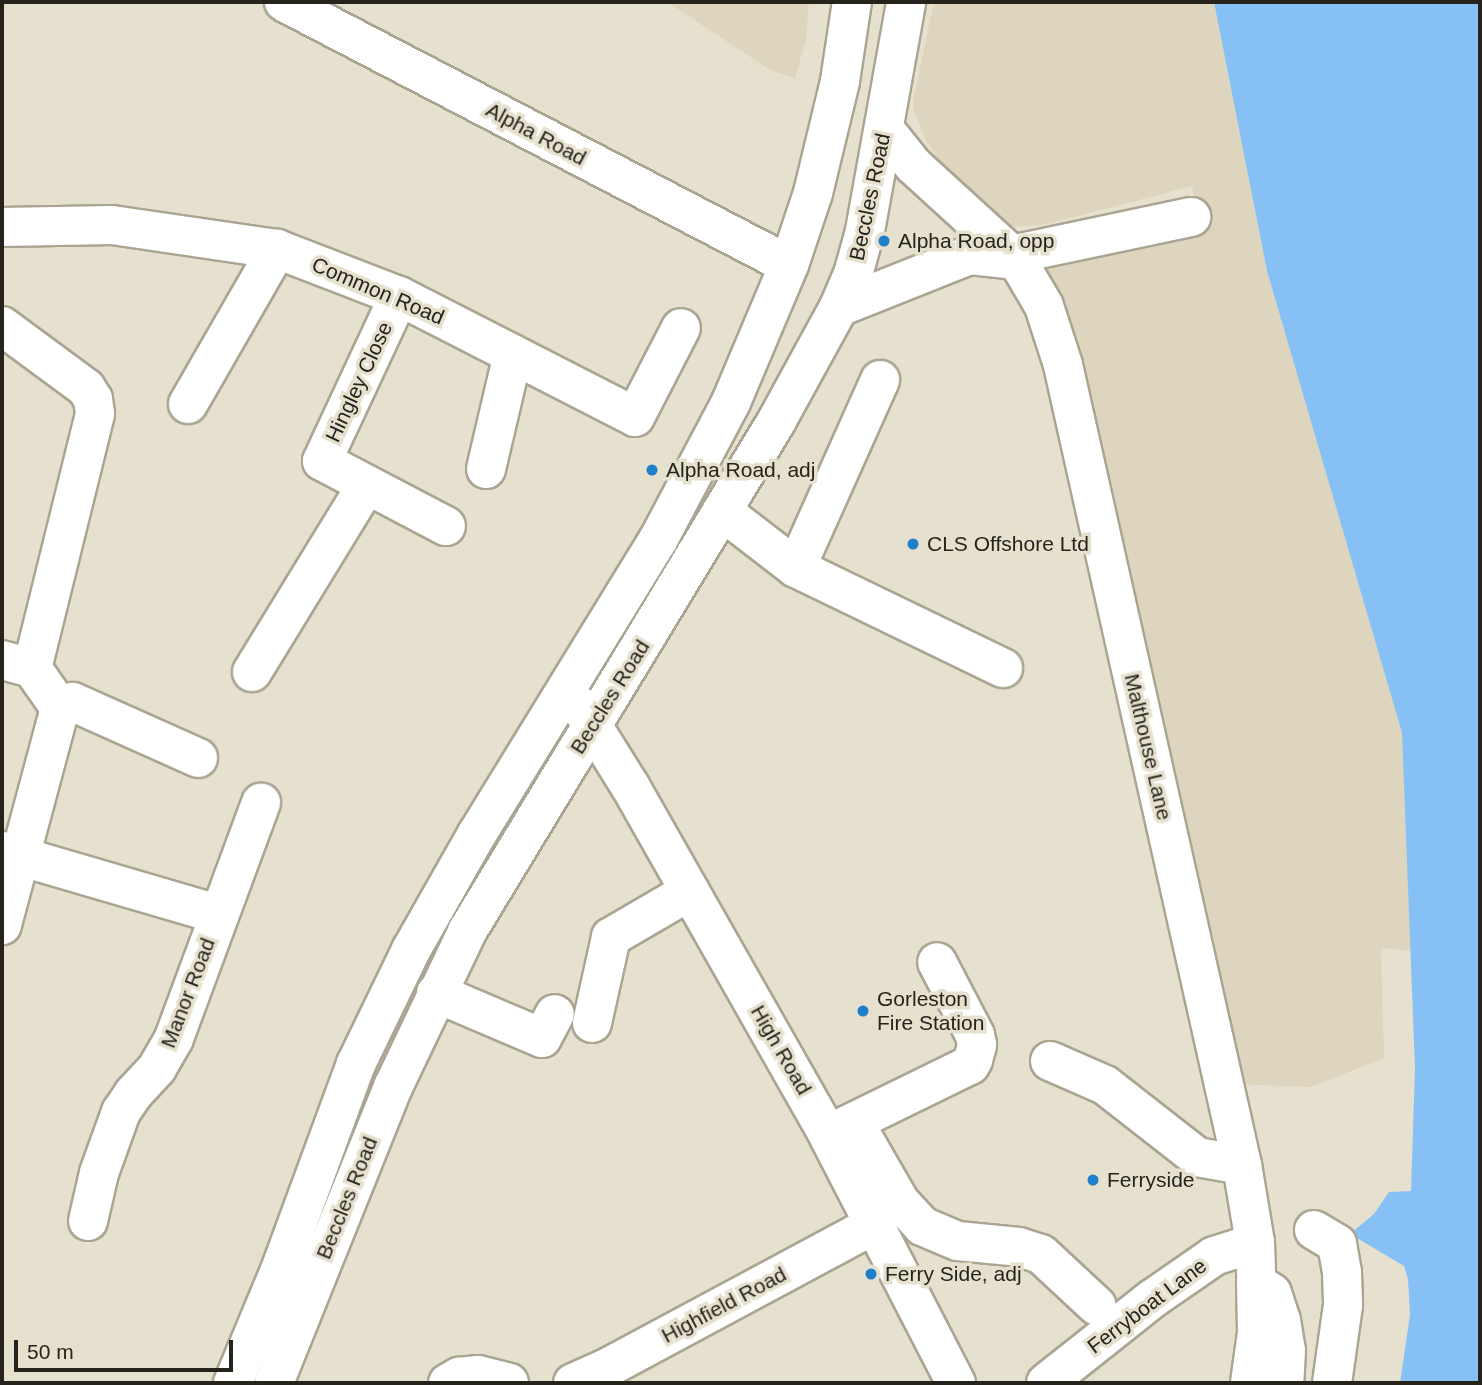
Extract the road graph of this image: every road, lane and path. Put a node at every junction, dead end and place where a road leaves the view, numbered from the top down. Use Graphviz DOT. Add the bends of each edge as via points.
graph roads {
  1 [pos="284,2"];
  2 [pos="852,2"];
  3 [pos="906,2"];
  4 [pos="885,130"];
  5 [pos="1191,217"];
  6 [pos="2,227"];
  7 [pos="277,249"];
  8 [pos="1017,260"];
  9 [pos="789,265"];
  10 [pos="400,296"];
  11 [pos="839,307"];
  12 [pos="2,326"];
  13 [pos="681,328"];
  14 [pos="513,354"];
  15 [pos="880,380"];
  16 [pos="188,404"];
  17 [pos="486,468"];
  18 [pos="366,486"];
  19 [pos="722,511"];
  20 [pos="446,526"];
  21 [pos="796,568"];
  22 [pos="17,664"];
  23 [pos="1003,667"];
  24 [pos="252,672"];
  25 [pos="568,690"];
  26 [pos="60,708"];
  27 [pos="593,724"];
  28 [pos="198,758"];
  29 [pos="261,803"];
  30 [pos="12,853"];
  31 [pos="690,891"];
  32 [pos="218,914"];
  33 [pos="2,925"];
  34 [pos="937,962"];
  35 [pos="436,993"];
  36 [pos="555,1014"];
  37 [pos="592,1023"];
  38 [pos="1050,1061"];
  39 [pos="841,1128"];
  40 [pos="1242,1165"];
  41 [pos="88,1221"];
  42 [pos="873,1225"];
  43 [pos="1314,1230"];
  44 [pos="1255,1243"];
  45 [pos="1256,1281"];
  46 [pos="1097,1306"];
  47 [pos="606,1378"];
  48 [pos="233,1383"];
  49 [pos="274,1383"];
  50 [pos="448,1383"];
  51 [pos="509,1383"];
  52 [pos="956,1383"];
  53 [pos="1046,1383"];
  54 [pos="1250,1383"];
  55 [pos="1284,1383"];
  56 [pos="1332,1383"];
  1 -- 9 [label="street, Alpha Road"];
  2 -- 9 [label="street, Beccles Road" via="829,130"];
  3 -- 4 [label="street, Beccles Road"];
  4 -- 8 [label="street, Malthouse Lane" via="913,165"];
  4 -- 11 [label="street, Beccles Road" via="865,230"];
  5 -- 8 [label="street" via="1025,252"];
  6 -- 7 [label="street, Common Road" via="112,225"];
  7 -- 10 [label="street, Common Road"];
  7 -- 16 [label="street"];
  8 -- 11 [label="street" via="970,255"];
  8 -- 40 [label="street, Malthouse Lane" via="1044,306 1063,365"];
  9 -- 25 [label="street, Beccles Road" via="703,460"];
  10 -- 14 [label="street, Common Road"];
  10 -- 18 [label="street, Hingley Close" via="322,461"];
  11 -- 19 [label="street, Beccles Road"];
  12 -- 22 [label="street" via="86,388 95,414"];
  13 -- 14 [label="street, Common Road" via="635,417"];
  14 -- 17 [label="street"];
  15 -- 21 [label="street"];
  18 -- 20 [label="street, Hingley Close"];
  18 -- 24 [label="street"];
  19 -- 21 [label="street"];
  19 -- 27 [label="street, Beccles Road"];
  21 -- 23 [label="street"];
  22 -- 26 [label="street"];
  25 -- 27 [label="street, High Road"];
  25 -- 48 [label="street, Beccles Road" via="411,950 356,1064"];
  26 -- 28 [label="street" via="72,702"];
  26 -- 30 [label="street"];
  27 -- 31 [label="street, High Road"];
  27 -- 35 [label="street, Beccles Road"];
  29 -- 32 [label="street, Manor Road"];
  30 -- 32 [label="street, Manor Road"];
  30 -- 33 [label="street"];
  31 -- 37 [label="street" via="611,937"];
  31 -- 39 [label="street, High Road"];
  32 -- 41 [label="street, Manor Road" via="174,1038 157,1068 121,1112"];
  34 -- 39 [label="street" via="975,1035 973,1060"];
  35 -- 36 [label="street" via="542,1038"];
  35 -- 49 [label="street, Beccles Road" via="361,1161"];
  38 -- 40 [label="street" via="1105,1085 1197,1157"];
  39 -- 42 [label="street, High Road"];
  39 -- 46 [label="street" via="922,1226 958,1241 1019,1247 1041,1254"];
  40 -- 44 [label="street, Malthouse Lane"];
  42 -- 47 [label="street, Highfield Road"];
  42 -- 52 [label="street, High Road"];
  43 -- 56 [label="street" via="1337,1244 1342,1273 1343,1305"];
  44 -- 45 [label="street, Malthouse Lane"];
  44 -- 53 [label="street, Ferryboat Lane" via="1214,1256"];
  45 -- 54 [label="street, Malthouse Lane" via="1257,1333"];
  45 -- 55 [label="street" via="1272,1293 1281,1320 1286,1350"];
  50 -- 51 [label="street" via="478,1375"];
}
